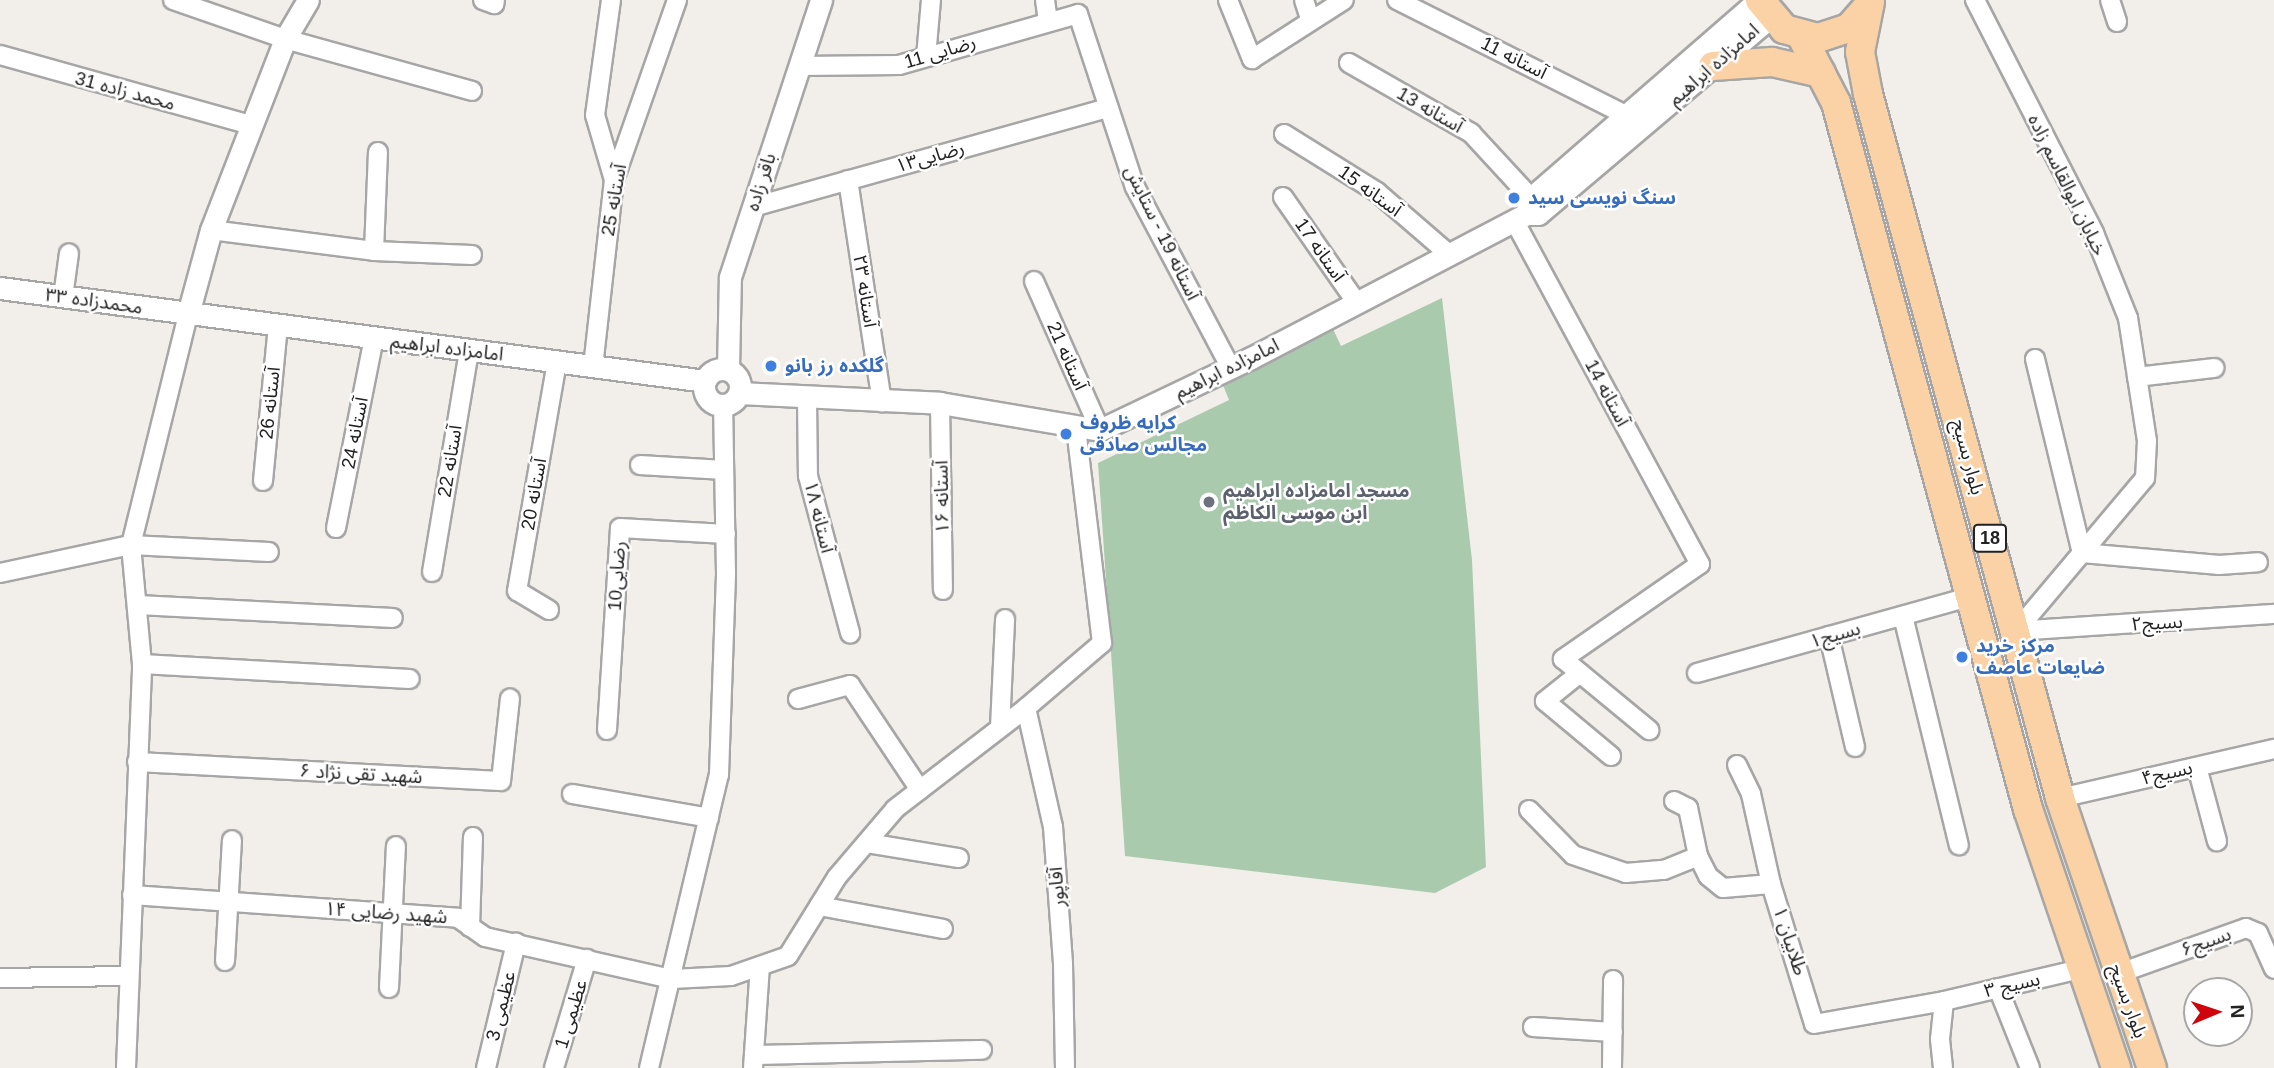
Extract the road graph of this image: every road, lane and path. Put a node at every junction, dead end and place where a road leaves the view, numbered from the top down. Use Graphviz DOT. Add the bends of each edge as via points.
graph roads {
  1 [pos="173,0"];
  2 [pos="308,0"];
  3 [pos="483,0"];
  4 [pos="495,0"];
  5 [pos="611,0"];
  6 [pos="677,0"];
  7 [pos="821,0"];
  8 [pos="931,0"];
  9 [pos="1045,0"];
  10 [pos="1228,0"];
  11 [pos="1304,0"];
  12 [pos="1345,0"];
  13 [pos="1397,0"];
  14 [pos="1975,0"];
  15 [pos="2110,0"];
  16 [pos="1871,1"];
  17 [pos="1763,6"];
  18 [pos="1078,14"];
  19 [pos="1048,21"];
  20 [pos="1311,21"];
  21 [pos="2118,22"];
  22 [pos="1802,37"];
  23 [pos="285,39"];
  24 [pos="0,55"];
  25 [pos="926,57"];
  26 [pos="1349,64"];
  27 [pos="799,66"];
  28 [pos="1713,66"];
  29 [pos="1821,73"];
  30 [pos="472,91"];
  31 [pos="1108,108"];
  32 [pos="1630,117"];
  33 [pos="251,125"];
  34 [pos="1284,134"];
  35 [pos="378,152"];
  36 [pos="614,180"];
  37 [pos="848,180"];
  38 [pos="1283,197"];
  39 [pos="753,207"];
  40 [pos="1524,211"];
  41 [pos="211,230"];
  42 [pos="374,251"];
  43 [pos="69,253"];
  44 [pos="1450,255"];
  45 [pos="471,256"];
  46 [pos="1034,281"];
  47 [pos="0,288"];
  48 [pos="63,297"];
  49 [pos="1357,303"];
  50 [pos="188,314"];
  51 [pos="278,326"];
  52 [pos="374,338"];
  53 [pos="469,350"];
  54 [pos="2035,359"];
  55 [pos="557,362"];
  56 [pos="593,367"];
  57 [pos="1231,368"];
  58 [pos="2214,368"];
  59 [pos="728,369"];
  60 [pos="2137,377"];
  61 [pos="705,381"];
  62 [pos="731,399"];
  63 [pos="807,399"];
  64 [pos="882,401"];
  65 [pos="940,404"];
  66 [pos="1076,429"];
  67 [pos="1100,430"];
  68 [pos="640,465"];
  69 [pos="724,470"];
  70 [pos="262,481"];
  71 [pos="336,528"];
  72 [pos="726,534"];
  73 [pos="131,545"];
  74 [pos="269,552"];
  75 [pos="2082,553"];
  76 [pos="2258,562"];
  77 [pos="432,572"];
  78 [pos="0,573"];
  79 [pos="943,590"];
  80 [pos="1972,596"];
  81 [pos="138,605"];
  82 [pos="549,610"];
  83 [pos="2274,614"];
  84 [pos="1903,616"];
  85 [pos="393,618"];
  86 [pos="1005,619"];
  87 [pos="2016,631"];
  88 [pos="850,633"];
  89 [pos="1829,636"];
  90 [pos="142,664"];
  91 [pos="1580,673"];
  92 [pos="1697,673"];
  93 [pos="410,680"];
  94 [pos="510,698"];
  95 [pos="798,699"];
  96 [pos="1026,709"];
  97 [pos="1000,727"];
  98 [pos="607,730"];
  99 [pos="1649,730"];
  100 [pos="1855,747"];
  101 [pos="2274,749"];
  102 [pos="1611,756"];
  103 [pos="137,762"];
  104 [pos="1737,765"];
  105 [pos="2197,767"];
  106 [pos="920,790"];
  107 [pos="572,794"];
  108 [pos="2060,798"];
  109 [pos="1674,801"];
  110 [pos="1529,810"];
  111 [pos="709,818"];
  112 [pos="473,837"];
  113 [pos="232,840"];
  114 [pos="2217,841"];
  115 [pos="867,843"];
  116 [pos="1959,845"];
  117 [pos="396,846"];
  118 [pos="1698,856"];
  119 [pos="959,858"];
  120 [pos="1771,884"];
  121 [pos="132,895"];
  122 [pos="229,902"];
  123 [pos="819,906"];
  124 [pos="394,914"];
  125 [pos="470,927"];
  126 [pos="943,929"];
  127 [pos="516,943"];
  128 [pos="587,959"];
  129 [pos="225,961"];
  130 [pos="760,966"];
  131 [pos="2080,969"];
  132 [pos="2274,969"];
  133 [pos="2117,974"];
  134 [pos="129,976"];
  135 [pos="0,978"];
  136 [pos="672,979"];
  137 [pos="1613,980"];
  138 [pos="389,988"];
  139 [pos="1998,988"];
  140 [pos="1944,1001"];
  141 [pos="1533,1027"];
  142 [pos="1613,1032"];
  143 [pos="982,1050"];
  144 [pos="754,1061"];
  145 [pos="125,1068"];
  146 [pos="486,1068"];
  147 [pos="554,1068"];
  148 [pos="649,1068"];
  149 [pos="1065,1068"];
  150 [pos="1612,1068"];
  151 [pos="1942,1068"];
  152 [pos="2030,1068"];
  153 [pos="2116,1068"];
  154 [pos="2152,1068"];
  1 -- 23 [label="street"];
  2 -- 23 [label="street"];
  3 -- 4 [label="street" via="494,4"];
  5 -- 36 [label="street" via="595,115"];
  6 -- 36 [label="street, آستانه 25"];
  7 -- 27 [label="street, باقر زاده"];
  8 -- 25 [label="street"];
  9 -- 19 [label="street"];
  10 -- 20 [label="street" via="1252,59"];
  11 -- 20 [label="street"];
  12 -- 20 [label="street"];
  13 -- 32 [label="street, آستانه 11"];
  14 -- 60 [label="street, خیابان ابوالقاسم زاده" via="2094,233 2128,318"];
  15 -- 21 [label="street"];
  16 -- 22 [label="main road, 18" via="1849,28 1835,35"];
  16 -- 87 [label="main road, بلوار بسیج / 18" via="1860,52 1868,94"];
  17 -- 22 [label="main road"];
  17 -- 28 [label="street, امامزاده ابراهیم"];
  17 -- 32 [label="street, امامزاده ابراهیم"];
  18 -- 19 [label="street, رضایی 11"];
  18 -- 31 [label="street, آستانه 19 - ستایش"];
  19 -- 25 [label="street, رضایی 11"];
  22 -- 29 [label="main road, بلوار بسیج / 18"];
  23 -- 30 [label="street"];
  23 -- 33 [label="street"];
  24 -- 33 [label="street, محمد زاده 31"];
  25 -- 27 [label="street, رضایی 11" via="899,65"];
  26 -- 40 [label="street, آستانه 13" via="1471,133"];
  27 -- 39 [label="street, باقر زاده"];
  28 -- 29 [label="main road" via="1772,62"];
  28 -- 40 [label="street, امامزاده ابراهیم" via="1538,214"];
  29 -- 80 [label="main road, بلوار بسیج / 18" via="1836,103"];
  31 -- 37 [label="street, رضایی۱۳"];
  31 -- 57 [label="street, آستانه 19 - ستایش" via="1135,187"];
  32 -- 40 [label="street, امامزاده ابراهیم"];
  33 -- 41 [label="street"];
  34 -- 44 [label="street, آستانه 15" via="1377,192"];
  35 -- 42 [label="street"];
  36 -- 56 [label="street, آستانه 25"];
  37 -- 39 [label="street, رضایی۱۳"];
  37 -- 64 [label="street, آستانه ۲۳"];
  38 -- 49 [label="street, آستانه 17"];
  39 -- 59 [label="street, باقر زاده" via="730,276"];
  40 -- 44 [label="street, امامزاده ابراهیم"];
  40 -- 91 [label="street, آستانه 14" via="1700,564 1563,659"];
  41 -- 42 [label="street"];
  41 -- 50 [label="street"];
  42 -- 45 [label="street"];
  43 -- 48 [label="street"];
  44 -- 49 [label="street, امامزاده ابراهیم"];
  46 -- 67 [label="street, آستانه 21"];
  47 -- 48 [label="street, محمدزاده ۳۳"];
  48 -- 50 [label="street, محمدزاده ۳۳"];
  49 -- 57 [label="street, امامزاده ابراهیم"];
  50 -- 51 [label="street, امامزاده ابراهیم"];
  50 -- 73 [label="street"];
  51 -- 52 [label="street, امامزاده ابراهیم"];
  51 -- 70 [label="street, آستانه 26"];
  52 -- 53 [label="street, امامزاده ابراهیم"];
  52 -- 71 [label="street, آستانه 24"];
  53 -- 55 [label="street, امامزاده ابراهیم"];
  53 -- 77 [label="street, آستانه 22"];
  54 -- 75 [label="street"];
  55 -- 56 [label="street, امامزاده ابراهیم"];
  55 -- 82 [label="street, آستانه 20" via="517,591"];
  56 -- 61 [label="street, امامزاده ابراهیم"];
  57 -- 67 [label="street, امامزاده ابراهیم"];
  58 -- 60 [label="street"];
  59 -- 61 [label="street" via="712,372"];
  59 -- 62 [label="street" via="737,376"];
  60 -- 75 [label="street, خیابان ابوالقاسم زاده" via="2147,441 2145,478"];
  61 -- 62 [label="street" via="708,398"];
  62 -- 63 [label="street, امامزاده ابراهیم"];
  62 -- 69 [label="street"];
  63 -- 64 [label="street, امامزاده ابراهیم"];
  63 -- 88 [label="street, آستانه ۱۸" via="808,476"];
  64 -- 65 [label="street, امامزاده ابراهیم"];
  65 -- 66 [label="street, امامزاده ابراهیم" via="1057,421"];
  65 -- 79 [label="street, آستانه ۱۶"];
  66 -- 67 [label="street, امامزاده ابراهیم"];
  66 -- 96 [label="street, شهید رضایی ۱۴" via="1102,643"];
  68 -- 69 [label="street"];
  69 -- 72 [label="street"];
  72 -- 98 [label="street, رضایی10" via="620,528"];
  72 -- 111 [label="street" via="719,775"];
  73 -- 74 [label="street"];
  73 -- 78 [label="street"];
  73 -- 81 [label="street"];
  75 -- 76 [label="street" via="2219,565"];
  75 -- 87 [label="street"];
  80 -- 84 [label="street, بسیج۱"];
  80 -- 131 [label="main road, بلوار بسیج / 18" via="2028,809"];
  81 -- 85 [label="street"];
  81 -- 90 [label="street"];
  83 -- 87 [label="street, بسیج۲"];
  84 -- 89 [label="street, بسیج۱"];
  84 -- 116 [label="street"];
  86 -- 97 [label="street"];
  87 -- 108 [label="main road, بلوار بسیج / 18"];
  89 -- 92 [label="street, بسیج۱"];
  89 -- 100 [label="street"];
  90 -- 93 [label="street"];
  90 -- 103 [label="street"];
  91 -- 99 [label="street"];
  91 -- 102 [label="street" via="1545,701"];
  94 -- 103 [label="street, شهید تقی نژاد ۶" via="501,781"];
  95 -- 106 [label="street" via="850,685"];
  96 -- 97 [label="street, شهید رضایی ۱۴"];
  96 -- 149 [label="street, آقاپور" via="1053,827"];
  97 -- 106 [label="street, شهید رضایی ۱۴"];
  101 -- 105 [label="street, بسیج۴"];
  103 -- 121 [label="street"];
  104 -- 120 [label="street" via="1751,794"];
  105 -- 108 [label="street, بسیج۴"];
  105 -- 114 [label="street"];
  106 -- 115 [label="street, شهید رضایی ۱۴" via="895,810"];
  107 -- 111 [label="street"];
  108 -- 133 [label="main road, بلوار بسیج / 18"];
  109 -- 118 [label="street" via="1688,808"];
  110 -- 118 [label="street" via="1573,855 1626,873 1664,870"];
  111 -- 136 [label="street"];
  112 -- 125 [label="street"];
  113 -- 122 [label="street"];
  115 -- 119 [label="street"];
  115 -- 123 [label="street, شهید رضایی ۱۴"];
  117 -- 124 [label="street"];
  118 -- 120 [label="street, طلابیان ۱" via="1708,876 1723,888"];
  120 -- 140 [label="street, طلابیان ۱" via="1814,1024"];
  121 -- 122 [label="street, شهید رضایی ۱۴"];
  121 -- 134 [label="street"];
  122 -- 124 [label="street, شهید رضایی ۱۴"];
  122 -- 129 [label="street"];
  123 -- 126 [label="street"];
  123 -- 130 [label="street, شهید رضایی ۱۴" via="788,956"];
  124 -- 125 [label="street, شهید رضایی ۱۴" via="458,918"];
  124 -- 138 [label="street"];
  125 -- 127 [label="street, شهید رضایی ۱۴" via="485,937"];
  127 -- 128 [label="street, شهید رضایی ۱۴"];
  127 -- 146 [label="street, عظیمی 3"];
  128 -- 136 [label="street, شهید رضایی ۱۴"];
  128 -- 147 [label="street, عظیمی 1"];
  130 -- 136 [label="street, شهید رضایی ۱۴" via="731,976"];
  130 -- 144 [label="street"];
  131 -- 139 [label="street, بسیج ۳"];
  131 -- 153 [label="main road, بلوار بسیج / 18"];
  132 -- 133 [label="street, بسیج۶" via="2258,933 2246,928"];
  133 -- 154 [label="main road, بلوار بسیج / 18"];
  134 -- 135 [label="street"];
  134 -- 145 [label="street"];
  136 -- 148 [label="street"];
  137 -- 142 [label="street"];
  139 -- 140 [label="street, بسیج ۳"];
  139 -- 152 [label="street"];
  140 -- 151 [label="street"];
  141 -- 142 [label="street"];
  142 -- 150 [label="street"];
  143 -- 144 [label="street"];
}
